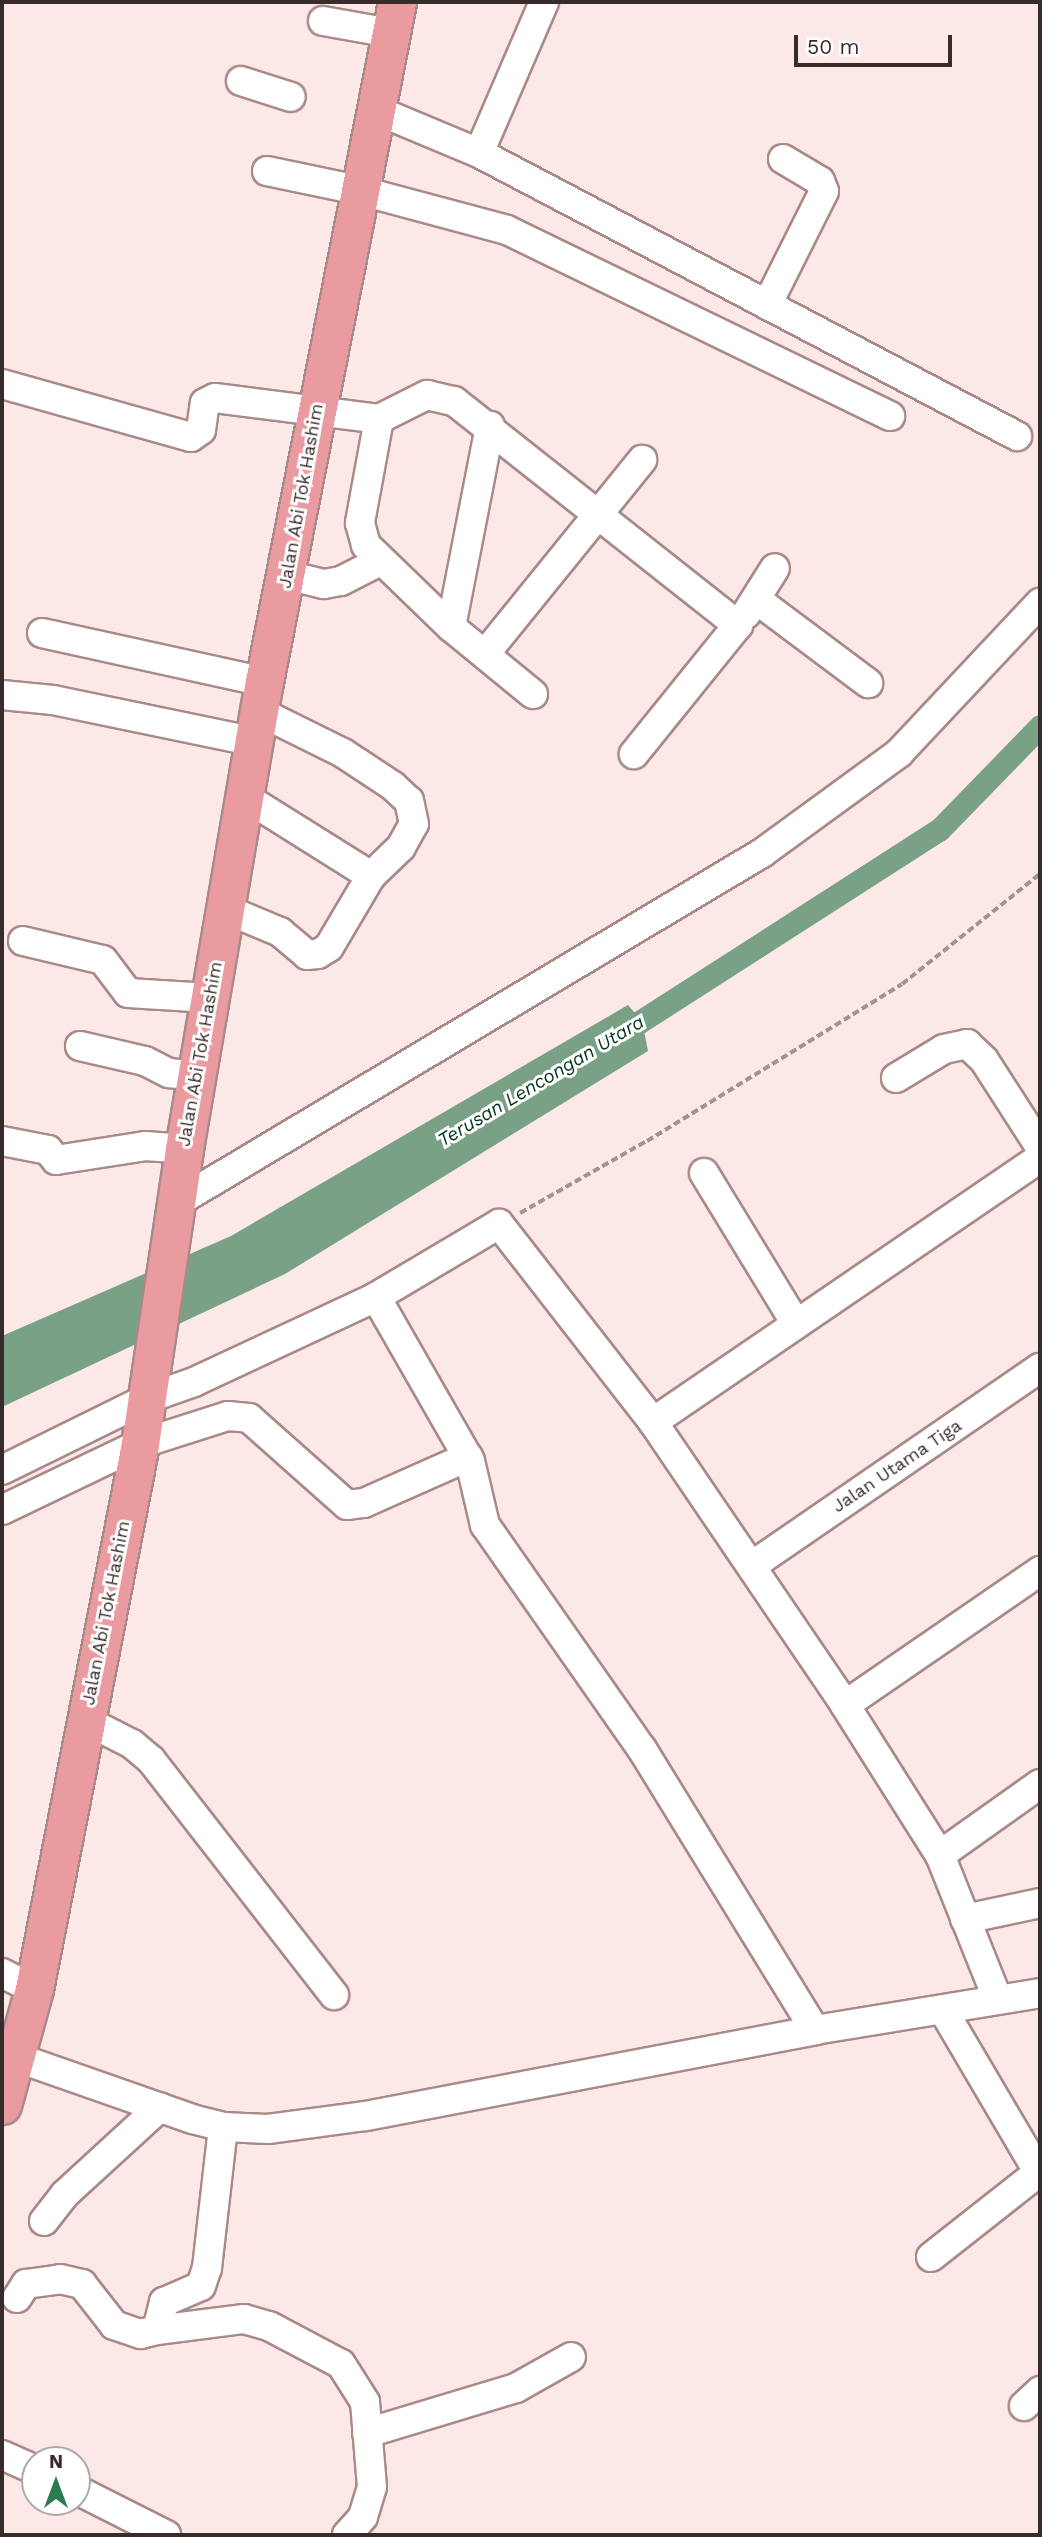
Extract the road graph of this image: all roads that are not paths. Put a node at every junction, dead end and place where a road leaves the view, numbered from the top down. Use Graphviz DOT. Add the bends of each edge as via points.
graph roads {
  1 [pos="544,2"];
  2 [pos="394,17"];
  3 [pos="323,21"];
  4 [pos="241,81"];
  5 [pos="291,97"];
  6 [pos="376,110"];
  7 [pos="479,153"];
  8 [pos="783,159"];
  9 [pos="267,171"];
  10 [pos="358,190"];
  11 [pos="767,305"];
  12 [pos="2,384"];
  13 [pos="315,414"];
  14 [pos="890,416"];
  15 [pos="379,419"];
  16 [pos="490,426"];
  17 [pos="1017,436"];
  18 [pos="642,460"];
  19 [pos="599,513"];
  20 [pos="380,561"];
  21 [pos="775,568"];
  22 [pos="287,575"];
  23 [pos="757,600"];
  24 [pos="1040,603"];
  25 [pos="738,625"];
  26 [pos="451,627"];
  27 [pos="42,633"];
  28 [pos="485,654"];
  29 [pos="868,683"];
  30 [pos="533,694"];
  31 [pos="2,695"];
  32 [pos="260,712"];
  33 [pos="634,754"];
  34 [pos="245,797"];
  35 [pos="371,876"];
  36 [pos="225,909"];
  37 [pos="23,941"];
  38 [pos="211,998"];
  39 [pos="80,1046"];
  40 [pos="196,1076"];
  41 [pos="896,1078"];
  42 [pos="2,1142"];
  43 [pos="1040,1147"];
  44 [pos="184,1149"];
  45 [pos="1040,1158"];
  46 [pos="704,1173"];
  47 [pos="176,1203"];
  48 [pos="376,1297"];
  49 [pos="796,1324"];
  50 [pos="1040,1368"];
  51 [pos="148,1386"];
  52 [pos="653,1422"];
  53 [pos="140,1444"];
  54 [pos="468,1457"];
  55 [pos="2,1470"];
  56 [pos="2,1510"];
  57 [pos="753,1565"];
  58 [pos="1040,1571"];
  59 [pos="845,1705"];
  60 [pos="85,1720"];
  61 [pos="1040,1784"];
  62 [pos="940,1854"];
  63 [pos="1040,1903"];
  64 [pos="965,1919"];
  65 [pos="18,1981"];
  66 [pos="1040,1993"];
  67 [pos="334,1995"];
  68 [pos="998,2000"];
  69 [pos="943,2010"];
  70 [pos="815,2030"];
  71 [pos="18,2058"];
  72 [pos="2,2105"];
  73 [pos="160,2107"];
  74 [pos="223,2127"];
  75 [pos="1039,2173"];
  76 [pos="44,2221"];
  77 [pos="931,2257"];
  78 [pos="17,2298"];
  79 [pos="157,2330"];
  80 [pos="571,2357"];
  81 [pos="368,2433"];
  82 [pos="2,2455"];
  83 [pos="21,2464"];
  84 [pos="91,2497"];
  85 [pos="166,2535"];
  86 [pos="347,2535"];
  1 -- 7 [label="street"];
  2 -- 3 [label="street"];
  2 -- 6 [label="main road, Jalan Abi Tok Hashim"];
  4 -- 5 [label="street"];
  6 -- 7 [label="street"];
  6 -- 10 [label="main road, Jalan Abi Tok Hashim"];
  7 -- 11 [label="street"];
  8 -- 11 [label="street" via="820,181 824,191"];
  9 -- 10 [label="street"];
  10 -- 13 [label="main road, Jalan Abi Tok Hashim"];
  10 -- 14 [label="street" via="507,230"];
  11 -- 17 [label="street"];
  12 -- 13 [label="street" via="191,437 201,430 205,403 215,398"];
  13 -- 15 [label="street"];
  13 -- 22 [label="main road, Jalan Abi Tok Hashim"];
  15 -- 16 [label="street" via="413,400 440,395"];
  15 -- 20 [label="street" via="360,523 366,545"];
  16 -- 19 [label="street"];
  16 -- 26 [label="street"];
  18 -- 19 [label="street"];
  19 -- 25 [label="street"];
  19 -- 28 [label="street"];
  20 -- 22 [label="street" via="341,582 324,584"];
  20 -- 26 [label="street"];
  21 -- 23 [label="street"];
  22 -- 32 [label="main road, Jalan Abi Tok Hashim"];
  23 -- 25 [label="street"];
  23 -- 29 [label="street"];
  24 -- 47 [label="street" via="899,753 762,853"];
  25 -- 33 [label="street"];
  26 -- 28 [label="street"];
  27 -- 32 [label="street"];
  28 -- 30 [label="street"];
  31 -- 32 [label="street"];
  32 -- 34 [label="main road, Jalan Abi Tok Hashim"];
  32 -- 35 [label="street" via="343,753 409,801 415,812 410,836"];
  34 -- 35 [label="street"];
  34 -- 36 [label="main road, Jalan Abi Tok Hashim"];
  35 -- 36 [label="street" via="329,947 313,956 299,951 265,923"];
  36 -- 38 [label="main road, Jalan Abi Tok Hashim"];
  37 -- 38 [label="street" via="103,960 128,993"];
  38 -- 40 [label="main road, Jalan Abi Tok Hashim"];
  39 -- 40 [label="street" via="145,1061 169,1073"];
  40 -- 44 [label="main road, Jalan Abi Tok Hashim"];
  41 -- 43 [label="street" via="944,1049 967,1044 984,1060"];
  42 -- 44 [label="street" via="48,1150 55,1160 145,1146"];
  44 -- 47 [label="main road, Jalan Abi Tok Hashim"];
  45 -- 49 [label="street"];
  46 -- 49 [label="street"];
  47 -- 51 [label="main road, Jalan Abi Tok Hashim"];
  48 -- 51 [label="street" via="194,1382"];
  48 -- 52 [label="street" via="499,1224"];
  48 -- 54 [label="street"];
  49 -- 52 [label="street"];
  50 -- 57 [label="street, Jalan Utama Tiga"];
  51 -- 53 [label="main road, Jalan Abi Tok Hashim"];
  51 -- 55 [label="street"];
  52 -- 57 [label="street"];
  53 -- 54 [label="street" via="228,1416 249,1418 336,1499 356,1506"];
  53 -- 56 [label="street"];
  53 -- 60 [label="main road, Jalan Abi Tok Hashim"];
  54 -- 70 [label="street" via="485,1525 642,1749"];
  57 -- 59 [label="street"];
  58 -- 59 [label="street"];
  59 -- 62 [label="street"];
  60 -- 65 [label="main road, Jalan Abi Tok Hashim"];
  60 -- 67 [label="street" via="132,1744 151,1760"];
  61 -- 62 [label="street"];
  62 -- 64 [label="street"];
  63 -- 64 [label="street"];
  64 -- 68 [label="street"];
  65 -- 71 [label="main road, Jalan Abi Tok Hashim"];
  66 -- 68 [label="street"];
  68 -- 69 [label="street"];
  69 -- 70 [label="street"];
  69 -- 75 [label="street"];
  70 -- 74 [label="street" via="366,2116 268,2129"];
  71 -- 72 [label="main road, Jalan Abi Tok Hashim"];
  71 -- 73 [label="street"];
  73 -- 74 [label="street"];
  73 -- 76 [label="street" via="64,2194"];
  74 -- 79 [label="street" via="207,2268 201,2286 164,2302"];
  75 -- 77 [label="street"];
  78 -- 79 [label="street" via="26,2284 60,2278 82,2284 114,2325 140,2334"];
  79 -- 81 [label="street" via="244,2319 269,2326 341,2364 365,2402"];
  80 -- 81 [label="street" via="516,2388"];
  81 -- 86 [label="street" via="372,2487 363,2518"];
  82 -- 83 [label="street"];
  84 -- 85 [label="street"];
}
